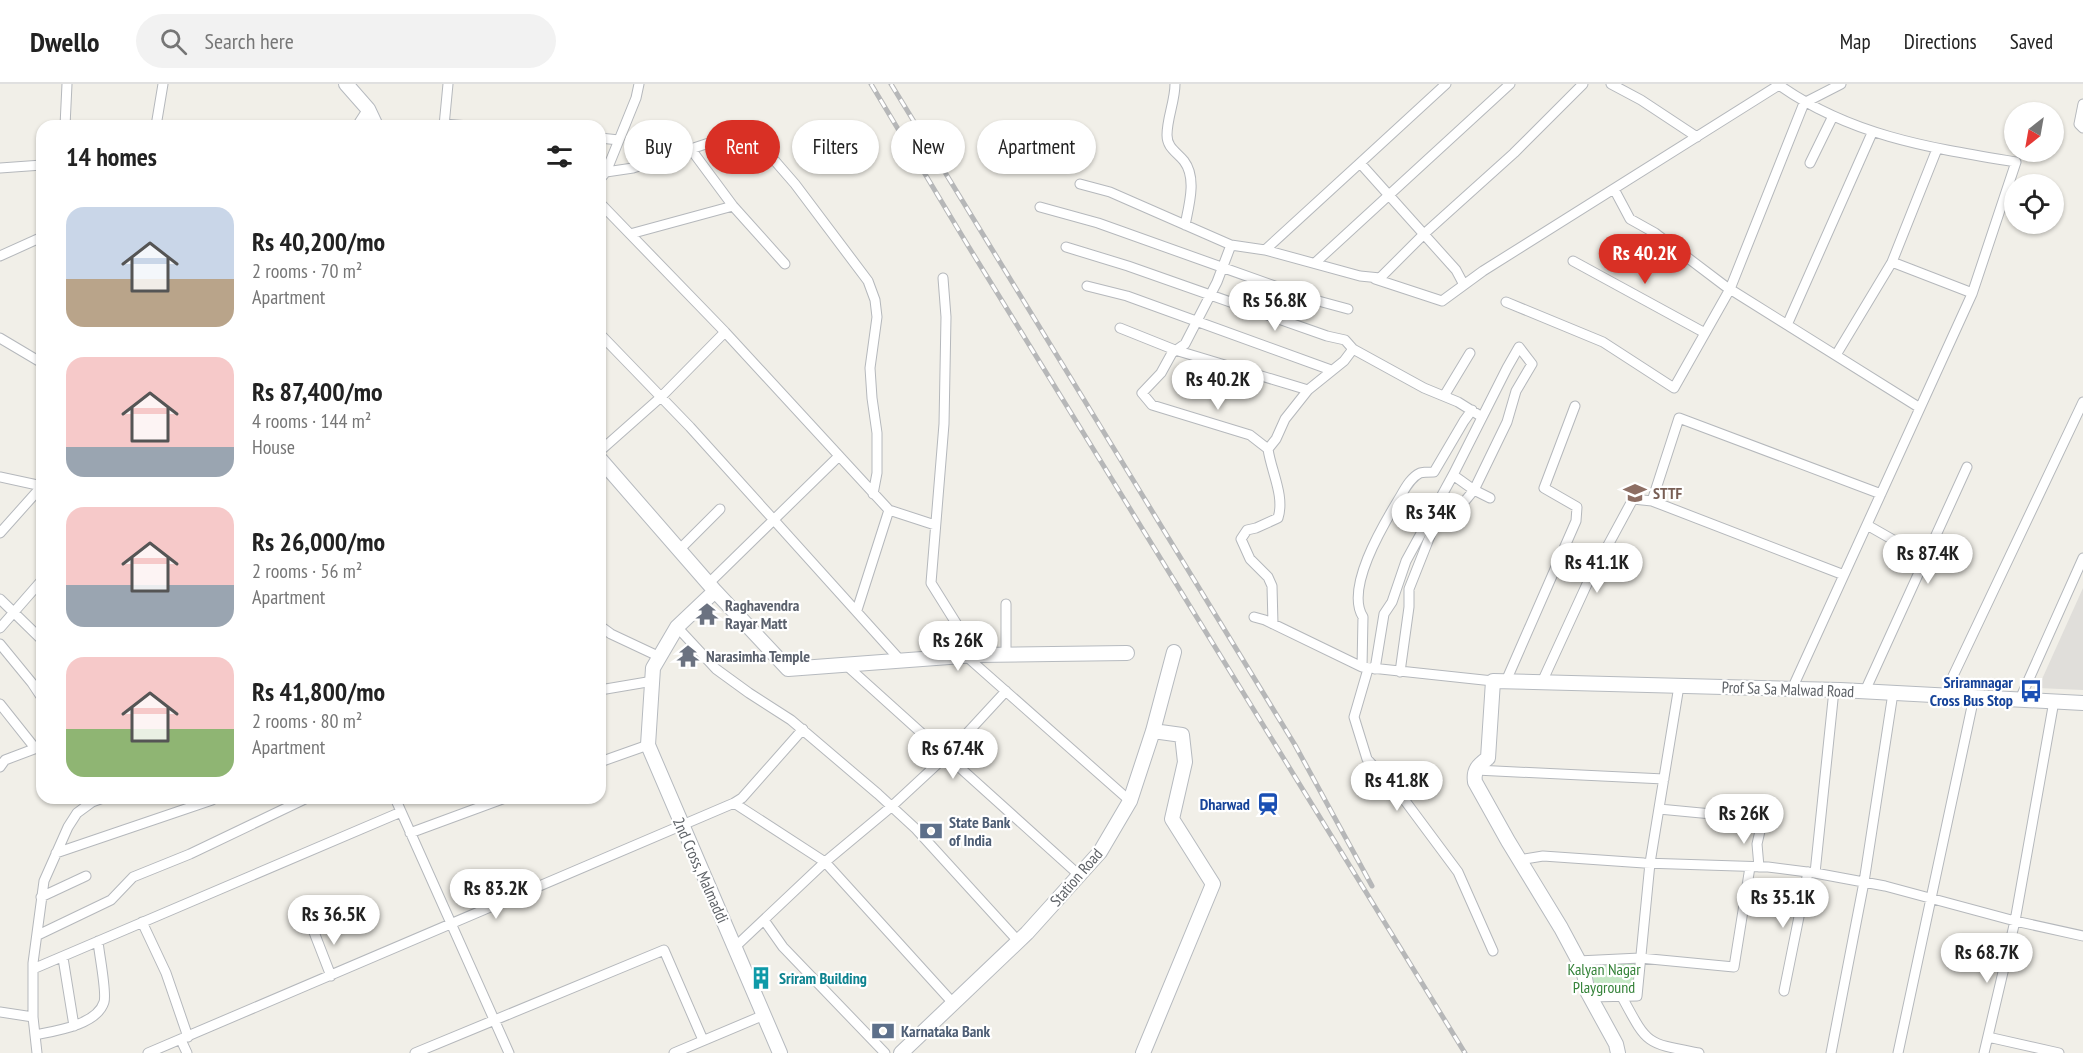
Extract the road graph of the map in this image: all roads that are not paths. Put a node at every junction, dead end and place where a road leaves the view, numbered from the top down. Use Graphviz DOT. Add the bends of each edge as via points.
graph roads {
  1 [pos="67,84"];
  2 [pos="163,84"];
  3 [pos="346,84"];
  4 [pos="448,84"];
  5 [pos="639,84"];
  6 [pos="1174,84"];
  7 [pos="1446,84"];
  8 [pos="1510,84"];
  9 [pos="1583,84"];
  10 [pos="1611,84"];
  11 [pos="1841,84"];
  12 [pos="1804,103"];
  13 [pos="2083,104"];
  14 [pos="368,109"];
  15 [pos="1833,116"];
  16 [pos="65,120"];
  17 [pos="157,120"];
  18 [pos="361,120"];
  19 [pos="373,120"];
  20 [pos="444,120"];
  21 [pos="2083,128"];
  22 [pos="1872,133"];
  23 [pos="1697,137"];
  24 [pos="606,139"];
  25 [pos="619,140"];
  26 [pos="693,147"];
  27 [pos="1937,149"];
  28 [pos="693,152"];
  29 [pos="1810,163"];
  30 [pos="1360,164"];
  31 [pos="36,165"];
  32 [pos="0,168"];
  33 [pos="606,169"];
  34 [pos="624,170"];
  35 [pos="606,175"];
  36 [pos="1080,184"];
  37 [pos="1614,189"];
  38 [pos="1389,195"];
  39 [pos="733,206"];
  40 [pos="1040,207"];
  41 [pos="606,209"];
  42 [pos="1185,225"];
  43 [pos="630,234"];
  44 [pos="1424,234"];
  45 [pos="36,240"];
  46 [pos="1231,245"];
  47 [pos="1066,247"];
  48 [pos="1265,250"];
  49 [pos="0,256"];
  50 [pos="1573,261"];
  51 [pos="1316,262"];
  52 [pos="1892,262"];
  53 [pos="785,264"];
  54 [pos="1222,266"];
  55 [pos="943,278"];
  56 [pos="1380,278"];
  57 [pos="1464,285"];
  58 [pos="1087,286"];
  59 [pos="1730,289"];
  60 [pos="1967,291"];
  61 [pos="1210,295"];
  62 [pos="1506,302"];
  63 [pos="1348,309"];
  64 [pos="1197,322"];
  65 [pos="1787,325"];
  66 [pos="1120,328"];
  67 [pos="725,332"];
  68 [pos="1705,333"];
  69 [pos="0,339"];
  70 [pos="606,340"];
  71 [pos="1175,350"];
  72 [pos="1353,350"];
  73 [pos="1470,353"];
  74 [pos="1836,356"];
  75 [pos="36,360"];
  76 [pos="1331,370"];
  77 [pos="1308,390"];
  78 [pos="1444,396"];
  79 [pos="661,397"];
  80 [pos="2083,402"];
  81 [pos="1575,406"];
  82 [pos="1920,408"];
  83 [pos="1472,410"];
  84 [pos="1482,417"];
  85 [pos="606,446"];
  86 [pos="1268,449"];
  87 [pos="839,456"];
  88 [pos="606,466"];
  89 [pos="1967,467"];
  90 [pos="1453,475"];
  91 [pos="0,477"];
  92 [pos="36,485"];
  93 [pos="1474,490"];
  94 [pos="36,493"];
  95 [pos="873,494"];
  96 [pos="1881,494"];
  97 [pos="1490,498"];
  98 [pos="1652,501"];
  99 [pos="720,509"];
  100 [pos="889,510"];
  101 [pos="774,519"];
  102 [pos="935,525"];
  103 [pos="1867,525"];
  104 [pos="0,534"];
  105 [pos="679,550"];
  106 [pos="1925,558"];
  107 [pos="2083,558"];
  108 [pos="1844,575"];
  109 [pos="36,587"];
  110 [pos="712,587"];
  111 [pos="0,599"];
  112 [pos="1006,604"];
  113 [pos="857,610"];
  114 [pos="13,612"];
  115 [pos="1254,617"];
  116 [pos="1273,624"];
  117 [pos="677,627"];
  118 [pos="0,628"];
  119 [pos="606,630"];
  120 [pos="36,634"];
  121 [pos="0,645"];
  122 [pos="1127,652"];
  123 [pos="1174,652"];
  124 [pos="1006,655"];
  125 [pos="971,656"];
  126 [pos="660,657"];
  127 [pos="901,661"];
  128 [pos="846,665"];
  129 [pos="1368,668"];
  130 [pos="1400,672"];
  131 [pos="653,681"];
  132 [pos="1499,681"];
  133 [pos="1542,682"];
  134 [pos="1679,686"];
  135 [pos="36,688"];
  136 [pos="1792,688"];
  137 [pos="606,689"];
  138 [pos="1834,690"];
  139 [pos="1006,691"];
  140 [pos="1865,691"];
  141 [pos="1893,693"];
  142 [pos="1944,695"];
  143 [pos="1974,697"];
  144 [pos="2020,699"];
  145 [pos="2054,701"];
  146 [pos="2083,703"];
  147 [pos="0,704"];
  148 [pos="803,729"];
  149 [pos="1153,731"];
  150 [pos="36,745"];
  151 [pos="648,745"];
  152 [pos="36,748"];
  153 [pos="946,756"];
  154 [pos="606,760"];
  155 [pos="2,761"];
  156 [pos="1476,770"];
  157 [pos="1664,779"];
  158 [pos="1130,801"];
  159 [pos="734,803"];
  160 [pos="89,804"];
  161 [pos="200,804"];
  162 [pos="294,804"];
  163 [pos="398,804"];
  164 [pos="489,804"];
  165 [pos="891,807"];
  166 [pos="1659,809"];
  167 [pos="401,812"];
  168 [pos="681,825"];
  169 [pos="410,833"];
  170 [pos="56,853"];
  171 [pos="1519,860"];
  172 [pos="825,862"];
  173 [pos="1650,863"];
  174 [pos="1754,867"];
  175 [pos="1812,873"];
  176 [pos="1079,875"];
  177 [pos="86,876"];
  178 [pos="1864,882"];
  179 [pos="41,897"];
  180 [pos="1932,898"];
  181 [pos="764,920"];
  182 [pos="2015,921"];
  183 [pos="142,922"];
  184 [pos="450,924"];
  185 [pos="312,927"];
  186 [pos="38,935"];
  187 [pos="2083,936"];
  188 [pos="98,941"];
  189 [pos="1018,941"];
  190 [pos="735,947"];
  191 [pos="1493,951"];
  192 [pos="63,958"];
  193 [pos="1640,958"];
  194 [pos="1578,961"];
  195 [pos="33,969"];
  196 [pos="331,976"];
  197 [pos="1784,991"];
  198 [pos="1590,997"];
  199 [pos="1622,997"];
  200 [pos="953,1003"];
  201 [pos="0,1012"];
  202 [pos="764,1015"];
  203 [pos="33,1017"];
  204 [pos="494,1020"];
  205 [pos="74,1026"];
  206 [pos="35,1035"];
  207 [pos="1988,1037"];
  208 [pos="185,1038"];
  209 [pos="703,1040"];
  210 [pos="1619,1050"];
  211 [pos="37,1053"];
  212 [pos="148,1053"];
  213 [pos="187,1053"];
  214 [pos="415,1053"];
  215 [pos="509,1053"];
  216 [pos="674,1053"];
  217 [pos="780,1053"];
  218 [pos="885,1053"];
  219 [pos="901,1053"];
  220 [pos="1143,1053"];
  221 [pos="1699,1053"];
  222 [pos="1831,1053"];
  223 [pos="1898,1053"];
  224 [pos="1984,1053"];
  225 [pos="2059,1053"];
  1 -- 16 [label="street"];
  2 -- 17 [label="street"];
  3 -- 14 [label="street"];
  4 -- 20 [label="street"];
  5 -- 25 [label="street"];
  6 -- 42 [label="street" via="1167,136 1172,150 1191,174"];
  7 -- 30 [label="street"];
  8 -- 38 [label="street"];
  9 -- 44 [label="street"];
  10 -- 23 [label="street"];
  11 -- 12 [label="street"];
  12 -- 15 [label="street"];
  12 -- 23 [label="street" via="1779,85"];
  12 -- 59 [label="street"];
  13 -- 21 [label="street" via="2079,124"];
  14 -- 18 [label="street"];
  14 -- 19 [label="street"];
  15 -- 22 [label="street"];
  15 -- 29 [label="street"];
  22 -- 27 [label="street"];
  22 -- 65 [label="street"];
  23 -- 37 [label="street"];
  24 -- 25 [label="street"];
  25 -- 33 [label="street"];
  26 -- 95 [label="street" via="718,140 738,142 775,161 868,281 877,317 870,368 877,433"];
  27 -- 52 [label="street"];
  27 -- 82 [label="street" via="2016,162 1972,294"];
  28 -- 39 [label="street"];
  30 -- 38 [label="street"];
  30 -- 48 [label="street"];
  31 -- 32 [label="street"];
  34 -- 35 [label="street"];
  36 -- 42 [label="street" via="1110,192"];
  37 -- 57 [label="street"];
  37 -- 59 [label="street" via="1630,219"];
  38 -- 44 [label="street"];
  38 -- 51 [label="street"];
  39 -- 43 [label="street"];
  39 -- 53 [label="street"];
  40 -- 54 [label="street"];
  41 -- 43 [label="street"];
  42 -- 46 [label="street"];
  43 -- 67 [label="street"];
  44 -- 56 [label="street"];
  44 -- 57 [label="street"];
  45 -- 49 [label="street"];
  46 -- 48 [label="street"];
  46 -- 54 [label="street"];
  47 -- 61 [label="street"];
  48 -- 51 [label="street"];
  50 -- 68 [label="street"];
  51 -- 56 [label="street"];
  52 -- 60 [label="street"];
  52 -- 74 [label="street"];
  54 -- 61 [label="street"];
  54 -- 63 [label="street"];
  55 -- 102 [label="street" via="944,424"];
  56 -- 57 [label="street" via="1375,279 1442,301"];
  58 -- 64 [label="street"];
  59 -- 65 [label="street"];
  59 -- 68 [label="street"];
  61 -- 64 [label="street"];
  61 -- 72 [label="street" via="1345,340"];
  62 -- 68 [label="street" via="1603,342 1674,388"];
  64 -- 71 [label="street" via="1185,344"];
  64 -- 76 [label="street"];
  65 -- 74 [label="street"];
  66 -- 71 [label="street"];
  67 -- 79 [label="street"];
  67 -- 87 [label="street"];
  69 -- 75 [label="street"];
  70 -- 79 [label="street"];
  71 -- 77 [label="street"];
  71 -- 86 [label="street" via="1142,393 1152,405 1250,435"];
  72 -- 76 [label="street"];
  72 -- 78 [label="street"];
  73 -- 78 [label="street"];
  74 -- 82 [label="street"];
  76 -- 77 [label="street"];
  77 -- 86 [label="street"];
  78 -- 83 [label="street"];
  79 -- 85 [label="street"];
  79 -- 101 [label="street"];
  80 -- 142 [label="street"];
  81 -- 132 [label="street" via="1544,488 1577,507 1576,521"];
  82 -- 96 [label="street"];
  83 -- 84 [label="street"];
  83 -- 129 [label="street" via="1434,472 1420,473 1410,482 1374,543 1359,590"];
  84 -- 90 [label="street"];
  84 -- 93 [label="street" via="1519,347 1532,364 1515,391 1507,422"];
  86 -- 116 [label="street" via="1281,509 1273,522 1247,530 1241,539 1250,559 1268,576 1272,586"];
  87 -- 95 [label="street"];
  87 -- 101 [label="street"];
  88 -- 105 [label="street"];
  89 -- 106 [label="street"];
  90 -- 93 [label="street"];
  90 -- 129 [label="street" via="1406,561"];
  91 -- 92 [label="street"];
  93 -- 97 [label="street"];
  93 -- 130 [label="street" via="1450,519 1441,516 1416,569 1409,589"];
  94 -- 104 [label="street"];
  95 -- 100 [label="street"];
  96 -- 98 [label="street" via="1679,418"];
  96 -- 103 [label="street"];
  98 -- 108 [label="street"];
  98 -- 133 [label="street" via="1633,500 1587,584"];
  99 -- 105 [label="street"];
  100 -- 102 [label="street"];
  100 -- 113 [label="street"];
  101 -- 110 [label="street"];
  101 -- 113 [label="street"];
  102 -- 125 [label="street" via="932,583"];
  103 -- 106 [label="street"];
  103 -- 108 [label="street"];
  105 -- 110 [label="street"];
  106 -- 140 [label="street"];
  107 -- 144 [label="street"];
  108 -- 136 [label="street"];
  109 -- 114 [label="street"];
  110 -- 117 [label="street, 2nd Cross, Malmaddi"];
  110 -- 128 [label="street" via="788,669"];
  111 -- 114 [label="street"];
  112 -- 124 [label="street"];
  113 -- 127 [label="street"];
  114 -- 118 [label="street"];
  114 -- 120 [label="street"];
  115 -- 116 [label="street"];
  116 -- 129 [label="street"];
  117 -- 126 [label="street, 2nd Cross, Malmaddi"];
  117 -- 148 [label="street" via="716,669"];
  119 -- 126 [label="street"];
  121 -- 135 [label="street"];
  122 -- 124 [label="street"];
  123 -- 149 [label="street, Station Road"];
  124 -- 125 [label="street"];
  125 -- 127 [label="street"];
  125 -- 139 [label="street"];
  126 -- 131 [label="street, 2nd Cross, Malmaddi" via="653,668"];
  127 -- 128 [label="street"];
  128 -- 153 [label="street"];
  129 -- 130 [label="street"];
  129 -- 191 [label="street" via="1354,717 1367,759 1403,798 1458,872"];
  130 -- 132 [label="street"];
  131 -- 137 [label="street"];
  131 -- 151 [label="street, 2nd Cross, Malmaddi"];
  132 -- 133 [label="street, Prof Sa Sa Malwad Road"];
  132 -- 156 [label="street" via="1488,758"];
  133 -- 134 [label="street, Prof Sa Sa Malwad Road"];
  134 -- 136 [label="street, Prof Sa Sa Malwad Road"];
  134 -- 157 [label="street"];
  136 -- 138 [label="street, Prof Sa Sa Malwad Road"];
  138 -- 140 [label="street, Prof Sa Sa Malwad Road"];
  138 -- 175 [label="street"];
  139 -- 153 [label="street"];
  139 -- 158 [label="street"];
  140 -- 141 [label="street, Prof Sa Sa Malwad Road"];
  141 -- 142 [label="street, Prof Sa Sa Malwad Road"];
  141 -- 178 [label="street"];
  142 -- 143 [label="street, Prof Sa Sa Malwad Road"];
  143 -- 144 [label="street, Prof Sa Sa Malwad Road"];
  143 -- 180 [label="street"];
  144 -- 145 [label="street, Prof Sa Sa Malwad Road"];
  145 -- 146 [label="street, Prof Sa Sa Malwad Road"];
  145 -- 182 [label="street"];
  147 -- 150 [label="street"];
  148 -- 159 [label="street"];
  148 -- 165 [label="street"];
  149 -- 158 [label="street, Station Road"];
  149 -- 220 [label="street" via="1182,735 1185,762 1172,819 1213,885"];
  151 -- 154 [label="street"];
  151 -- 168 [label="street, 2nd Cross, Malmaddi"];
  152 -- 155 [label="street"];
  153 -- 165 [label="street"];
  153 -- 176 [label="street"];
  156 -- 157 [label="street"];
  156 -- 171 [label="street" via="1478,789"];
  157 -- 166 [label="street"];
  158 -- 176 [label="street, Station Road" via="1100,852"];
  159 -- 168 [label="street"];
  159 -- 172 [label="street"];
  160 -- 170 [label="street" via="77,813"];
  161 -- 170 [label="street"];
  162 -- 186 [label="street" via="133,877 111,900"];
  163 -- 167 [label="street"];
  164 -- 169 [label="street"];
  165 -- 172 [label="street"];
  165 -- 189 [label="street"];
  166 -- 173 [label="street"];
  166 -- 174 [label="street" via="1754,818 1760,831"];
  167 -- 169 [label="street"];
  167 -- 183 [label="street"];
  168 -- 184 [label="street"];
  168 -- 190 [label="street, 2nd Cross, Malmaddi"];
  169 -- 184 [label="street"];
  170 -- 179 [label="street"];
  171 -- 173 [label="street" via="1543,856"];
  171 -- 194 [label="street"];
  172 -- 181 [label="street"];
  172 -- 200 [label="street"];
  173 -- 174 [label="street"];
  173 -- 193 [label="street"];
  174 -- 175 [label="street"];
  174 -- 193 [label="street" via="1734,967"];
  175 -- 178 [label="street"];
  175 -- 197 [label="street"];
  176 -- 189 [label="street, Station Road"];
  177 -- 179 [label="street"];
  178 -- 180 [label="street"];
  178 -- 222 [label="street"];
  179 -- 186 [label="street"];
  180 -- 182 [label="street"];
  180 -- 223 [label="street"];
  181 -- 190 [label="street"];
  181 -- 218 [label="street" via="783,947"];
  182 -- 187 [label="street"];
  182 -- 207 [label="street"];
  183 -- 188 [label="street"];
  183 -- 208 [label="street" via="166,973"];
  184 -- 196 [label="street"];
  184 -- 204 [label="street"];
  185 -- 196 [label="street"];
  186 -- 195 [label="street"];
  188 -- 192 [label="street"];
  188 -- 205 [label="street" via="104,1001 98,1013"];
  189 -- 200 [label="street, Station Road"];
  190 -- 202 [label="street, 2nd Cross, Malmaddi"];
  192 -- 195 [label="street"];
  192 -- 205 [label="street"];
  193 -- 194 [label="street"];
  193 -- 199 [label="street" via="1637,996"];
  194 -- 198 [label="street"];
  195 -- 203 [label="street"];
  196 -- 208 [label="street"];
  198 -- 199 [label="street"];
  198 -- 210 [label="street"];
  199 -- 221 [label="street" via="1646,1038 1657,1045"];
  200 -- 219 [label="street, Station Road"];
  201 -- 203 [label="street"];
  202 -- 209 [label="street"];
  202 -- 217 [label="street, 2nd Cross, Malmaddi"];
  203 -- 206 [label="street"];
  204 -- 209 [label="street" via="664,950"];
  204 -- 214 [label="street"];
  204 -- 215 [label="street"];
  205 -- 206 [label="street"];
  206 -- 211 [label="street"];
  207 -- 224 [label="street"];
  207 -- 225 [label="street"];
  208 -- 212 [label="street"];
  208 -- 213 [label="street"];
  209 -- 216 [label="street"];
}
